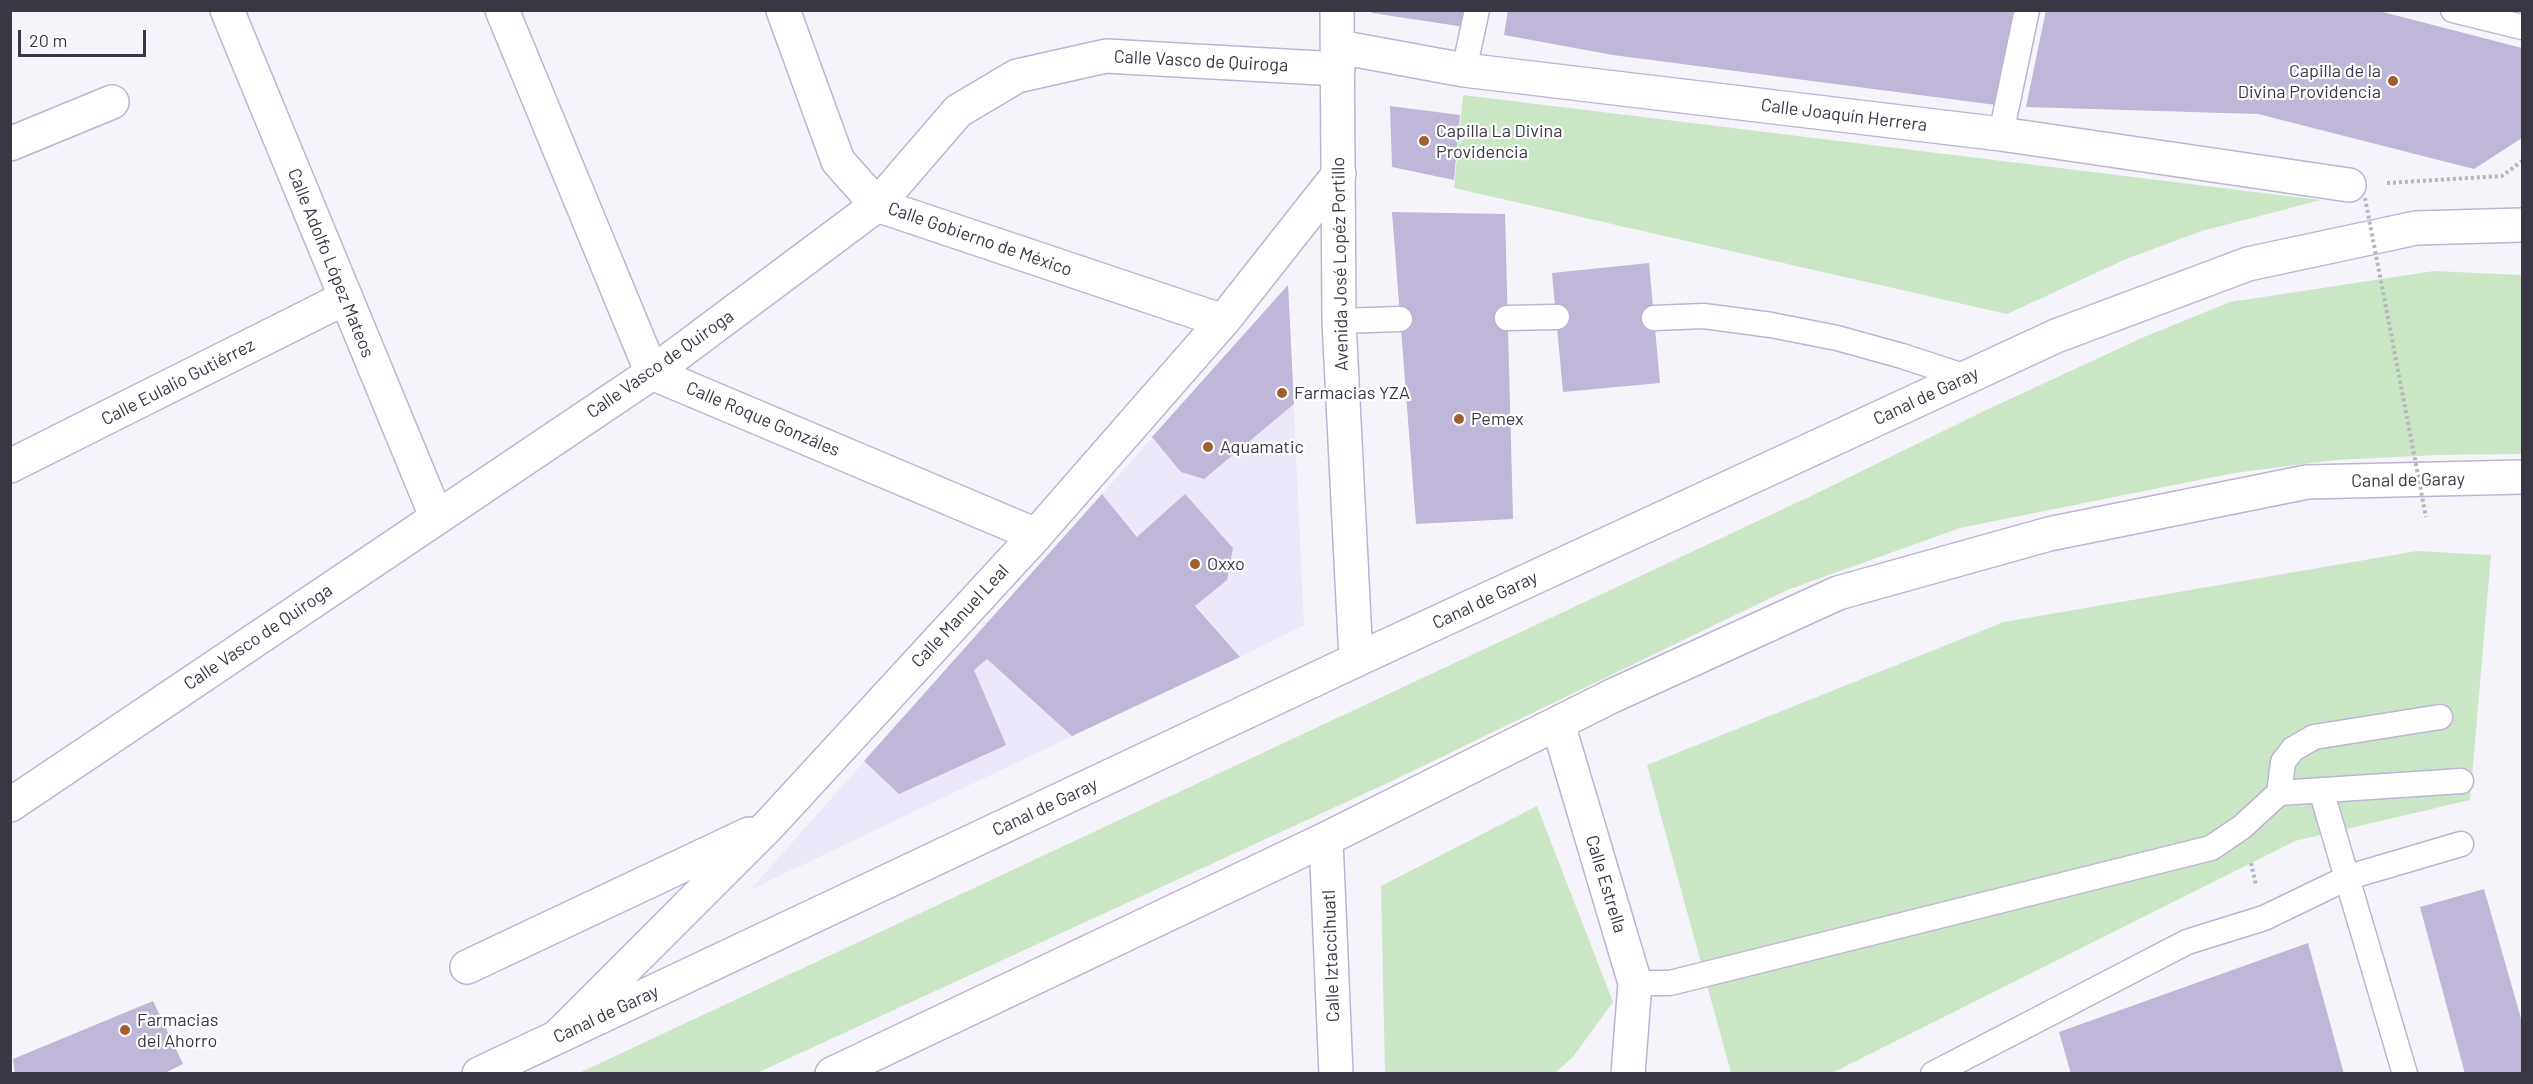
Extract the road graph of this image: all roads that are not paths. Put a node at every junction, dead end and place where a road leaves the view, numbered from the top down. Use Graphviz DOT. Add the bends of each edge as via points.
graph roads {
  1 [pos="227,10"];
  2 [pos="502,10"];
  3 [pos="783,10"];
  4 [pos="1337,10"];
  5 [pos="1477,10"];
  6 [pos="2027,10"];
  7 [pos="2453,10"];
  8 [pos="2523,27"];
  9 [pos="1338,58"];
  10 [pos="1464,70"];
  11 [pos="112,102"];
  12 [pos="2001,134"];
  13 [pos="10,144"];
  14 [pos="1339,174"];
  15 [pos="2357,192"];
  16 [pos="877,205"];
  17 [pos="2523,225"];
  18 [pos="345,298"];
  19 [pos="1557,317"];
  20 [pos="1507,318"];
  21 [pos="1654,318"];
  22 [pos="1400,319"];
  23 [pos="1223,321"];
  24 [pos="1339,321"];
  25 [pos="652,373"];
  26 [pos="1966,377"];
  27 [pos="10,466"];
  28 [pos="2523,477"];
  29 [pos="436,516"];
  30 [pos="1036,535"];
  31 [pos="1356,660"];
  32 [pos="2440,717"];
  33 [pos="1558,724"];
  34 [pos="2461,781"];
  35 [pos="2322,790"];
  36 [pos="2279,793"];
  37 [pos="13,801"];
  38 [pos="769,825"];
  39 [pos="1326,839"];
  40 [pos="2461,844"];
  41 [pos="2349,877"];
  42 [pos="467,967"];
  43 [pos="1635,983"];
  44 [pos="558,1036"];
  45 [pos="1629,1060"];
  46 [pos="478,1074"];
  47 [pos="832,1074"];
  48 [pos="1336,1074"];
  49 [pos="1653,1074"];
  50 [pos="1933,1074"];
  51 [pos="2405,1074"];
  1 -- 18 [label="street, Calle Adolfo López Mateos"];
  2 -- 25 [label="street"];
  3 -- 16 [label="street, Calle Gobierno de México" via="838,160"];
  4 -- 9 [label="street, Avenida José Lopéz Portillo"];
  5 -- 10 [label="lane"];
  6 -- 12 [label="lane"];
  7 -- 8 [label="lane"];
  9 -- 10 [label="street, Calle Joaquín Herrera"];
  9 -- 14 [label="street, Avenida José Lopéz Portillo"];
  9 -- 16 [label="street, Calle Vasco de Quiroga" via="1106,56 1017,76 958,111"];
  10 -- 12 [label="street, Calle Joaquín Herrera"];
  11 -- 13 [label="street"];
  12 -- 15 [label="street, Calle Joaquín Herrera"];
  14 -- 23 [label="street, Calle Manuel Leal"];
  14 -- 24 [label="street, Avenida José Lopéz Portillo"];
  16 -- 23 [label="street, Calle Gobierno de México"];
  16 -- 25 [label="street, Calle Vasco de Quiroga"];
  17 -- 26 [label="street, Canal de Garay" via="2416,228 2248,264 2056,336"];
  18 -- 27 [label="street, Calle Eulalio Gutiérrez"];
  18 -- 29 [label="street, Calle Adolfo López Mateos"];
  19 -- 20 [label="lane"];
  21 -- 26 [label="lane" via="1704,316 1837,338"];
  22 -- 24 [label="lane"];
  23 -- 30 [label="street, Calle Manuel Leal"];
  24 -- 31 [label="street, Avenida José Lopéz Portillo"];
  25 -- 29 [label="street, Calle Vasco de Quiroga"];
  25 -- 30 [label="street, Calle Roque Gonzáles"];
  26 -- 31 [label="street, Canal de Garay"];
  28 -- 33 [label="street, Canal de Garay" via="2307,482 2049,534 1838,593"];
  29 -- 37 [label="street, Calle Vasco de Quiroga"];
  30 -- 38 [label="street, Calle Manuel Leal"];
  31 -- 44 [label="street, Canal de Garay"];
  32 -- 36 [label="lane" via="2314,737 2293,749 2283,762"];
  33 -- 39 [label="street, Canal de Garay"];
  33 -- 43 [label="street, Calle Estrella"];
  34 -- 35 [label="lane"];
  35 -- 36 [label="lane"];
  35 -- 41 [label="lane"];
  36 -- 43 [label="lane" via="2242,827 2211,848 1670,983"];
  38 -- 42 [label="street"];
  38 -- 44 [label="street, Calle Manuel Leal"];
  39 -- 47 [label="street, Canal de Garay"];
  39 -- 48 [label="street, Calle Iztaccihuatl"];
  40 -- 41 [label="lane"];
  41 -- 50 [label="lane" via="2264,918 2187,942"];
  41 -- 51 [label="lane"];
  43 -- 45 [label="street, Calle Estrella"];
  44 -- 46 [label="street, Canal de Garay"];
  45 -- 49 [label="street, Calle Estrella"];
}
